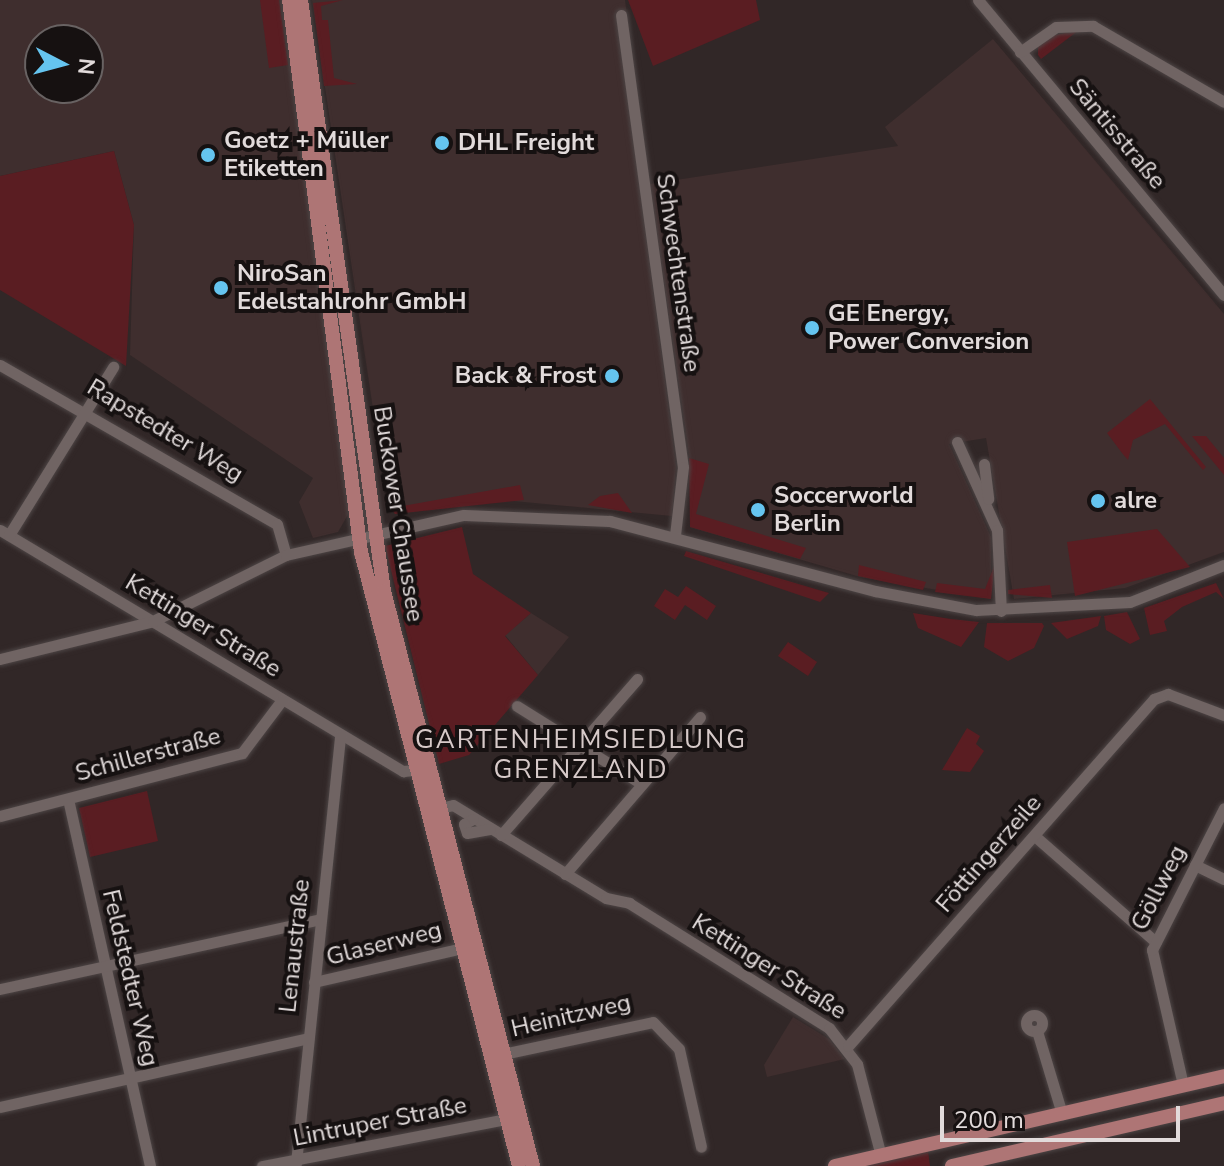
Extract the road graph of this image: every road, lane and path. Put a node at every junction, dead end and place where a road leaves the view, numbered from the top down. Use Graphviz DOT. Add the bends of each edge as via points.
graph roads {
  1 [pos="289,0"];
  2 [pos="301,0"];
  3 [pos="978,0"];
  4 [pos="621,15"];
  5 [pos="1020,52"];
  6 [pos="1222,97"];
  7 [pos="1224,295"];
  8 [pos="0,365"];
  9 [pos="113,367"];
  10 [pos="87,410"];
  11 [pos="957,442"];
  12 [pos="984,464"];
  13 [pos="989,507"];
  14 [pos="376,532"];
  15 [pos="3,534"];
  16 [pos="675,535"];
  17 [pos="359,536"];
  18 [pos="286,555"];
  19 [pos="1224,565"];
  20 [pos="1001,611"];
  21 [pos="153,621"];
  22 [pos="0,659"];
  23 [pos="637,679"];
  24 [pos="282,700"];
  25 [pos="517,706"];
  26 [pos="1224,715"];
  27 [pos="700,717"];
  28 [pos="340,735"];
  29 [pos="580,745"];
  30 [pos="422,763"];
  31 [pos="642,784"];
  32 [pos="68,799"];
  33 [pos="440,808"];
  34 [pos="1224,808"];
  35 [pos="0,816"];
  36 [pos="496,832"];
  37 [pos="1037,838"];
  38 [pos="1195,865"];
  39 [pos="565,874"];
  40 [pos="1224,879"];
  41 [pos="320,919"];
  42 [pos="1156,942"];
  43 [pos="463,948"];
  44 [pos="105,965"];
  45 [pos="314,982"];
  46 [pos="0,989"];
  47 [pos="1037,1031"];
  48 [pos="308,1038"];
  49 [pos="848,1046"];
  50 [pos="503,1054"];
  51 [pos="1224,1076"];
  52 [pos="130,1078"];
  53 [pos="1183,1085"];
  54 [pos="1224,1103"];
  55 [pos="0,1107"];
  56 [pos="1062,1114"];
  57 [pos="501,1120"];
  58 [pos="701,1147"];
  59 [pos="881,1156"];
  60 [pos="296,1163"];
  61 [pos="150,1166"];
  62 [pos="262,1166"];
  63 [pos="519,1166"];
  64 [pos="533,1166"];
  65 [pos="835,1166"];
  66 [pos="952,1166"];
  1 -- 17 [label="main road, Buckower Chaussee"];
  2 -- 14 [label="main road, Buckower Chaussee"];
  3 -- 5 [label="street, Säntisstraße"];
  4 -- 16 [label="street, Schwechtenstraße" via="683,467"];
  5 -- 6 [label="street" via="1056,27 1093,26"];
  5 -- 7 [label="street, Säntisstraße"];
  8 -- 10 [label="street, Rapstedter Weg"];
  9 -- 10 [label="street"];
  10 -- 15 [label="street"];
  10 -- 18 [label="street, Rapstedter Weg" via="277,524"];
  11 -- 13 [label="street"];
  12 -- 13 [label="street"];
  13 -- 20 [label="street" via="1000,543"];
  14 -- 16 [label="street" via="509,513 592,518"];
  14 -- 17 [label="street"];
  14 -- 30 [label="main road, Buckower Chaussee"];
  15 -- 21 [label="street, Kettinger Straße"];
  16 -- 20 [label="street" via="875,591"];
  17 -- 18 [label="street"];
  17 -- 30 [label="main road, Buckower Chaussee"];
  18 -- 21 [label="street"];
  19 -- 20 [label="street" via="1162,590 1106,603"];
  21 -- 22 [label="street"];
  21 -- 24 [label="street, Kettinger Straße"];
  23 -- 29 [label="street"];
  24 -- 28 [label="street, Kettinger Straße"];
  24 -- 32 [label="street, Schillerstraße" via="242,753"];
  25 -- 29 [label="street"];
  26 -- 37 [label="street, Föttingerzeile" via="1164,693 1111,745"];
  27 -- 31 [label="street"];
  28 -- 30 [label="street, Kettinger Straße" via="382,760"];
  28 -- 41 [label="street, Lenaustraße"];
  29 -- 31 [label="street"];
  29 -- 36 [label="street"];
  30 -- 33 [label="main road, Buckower Chaussee"];
  30 -- 43 [label="main road, Buckower Chaussee"];
  31 -- 39 [label="street"];
  32 -- 35 [label="street, Schillerstraße"];
  32 -- 44 [label="street, Feldstedter Weg"];
  33 -- 36 [label="street, Kettinger Straße" via="453,805"];
  33 -- 50 [label="main road, Buckower Chaussee"];
  34 -- 38 [label="street, Göllweg"];
  36 -- 39 [label="street, Kettinger Straße"];
  37 -- 42 [label="street"];
  37 -- 49 [label="street, Föttingerzeile"];
  38 -- 40 [label="street"];
  38 -- 42 [label="street, Göllweg"];
  39 -- 49 [label="street, Kettinger Straße" via="637,907"];
  41 -- 44 [label="street"];
  41 -- 45 [label="street, Lenaustraße"];
  42 -- 53 [label="street, Göllweg"];
  43 -- 45 [label="street, Glaserweg"];
  43 -- 57 [label="main road, Buckower Chaussee"];
  44 -- 46 [label="street"];
  44 -- 52 [label="street, Feldstedter Weg"];
  45 -- 48 [label="street, Lenaustraße"];
  47 -- 56 [label="street"];
  48 -- 52 [label="street"];
  48 -- 60 [label="street, Lenaustraße"];
  49 -- 59 [label="street, Kettinger Straße"];
  50 -- 58 [label="street, Heinitzweg" via="653,1022 679,1049"];
  50 -- 64 [label="main road, Buckower Chaussee"];
  51 -- 53 [label="main road"];
  52 -- 55 [label="street"];
  52 -- 61 [label="street, Feldstedter Weg"];
  53 -- 56 [label="main road"];
  54 -- 66 [label="main road"];
  56 -- 59 [label="main road"];
  57 -- 60 [label="street, Lintruper Straße"];
  57 -- 63 [label="main road, Buckower Chaussee"];
  59 -- 65 [label="main road"];
  60 -- 62 [label="street, Lintruper Straße"];
}
